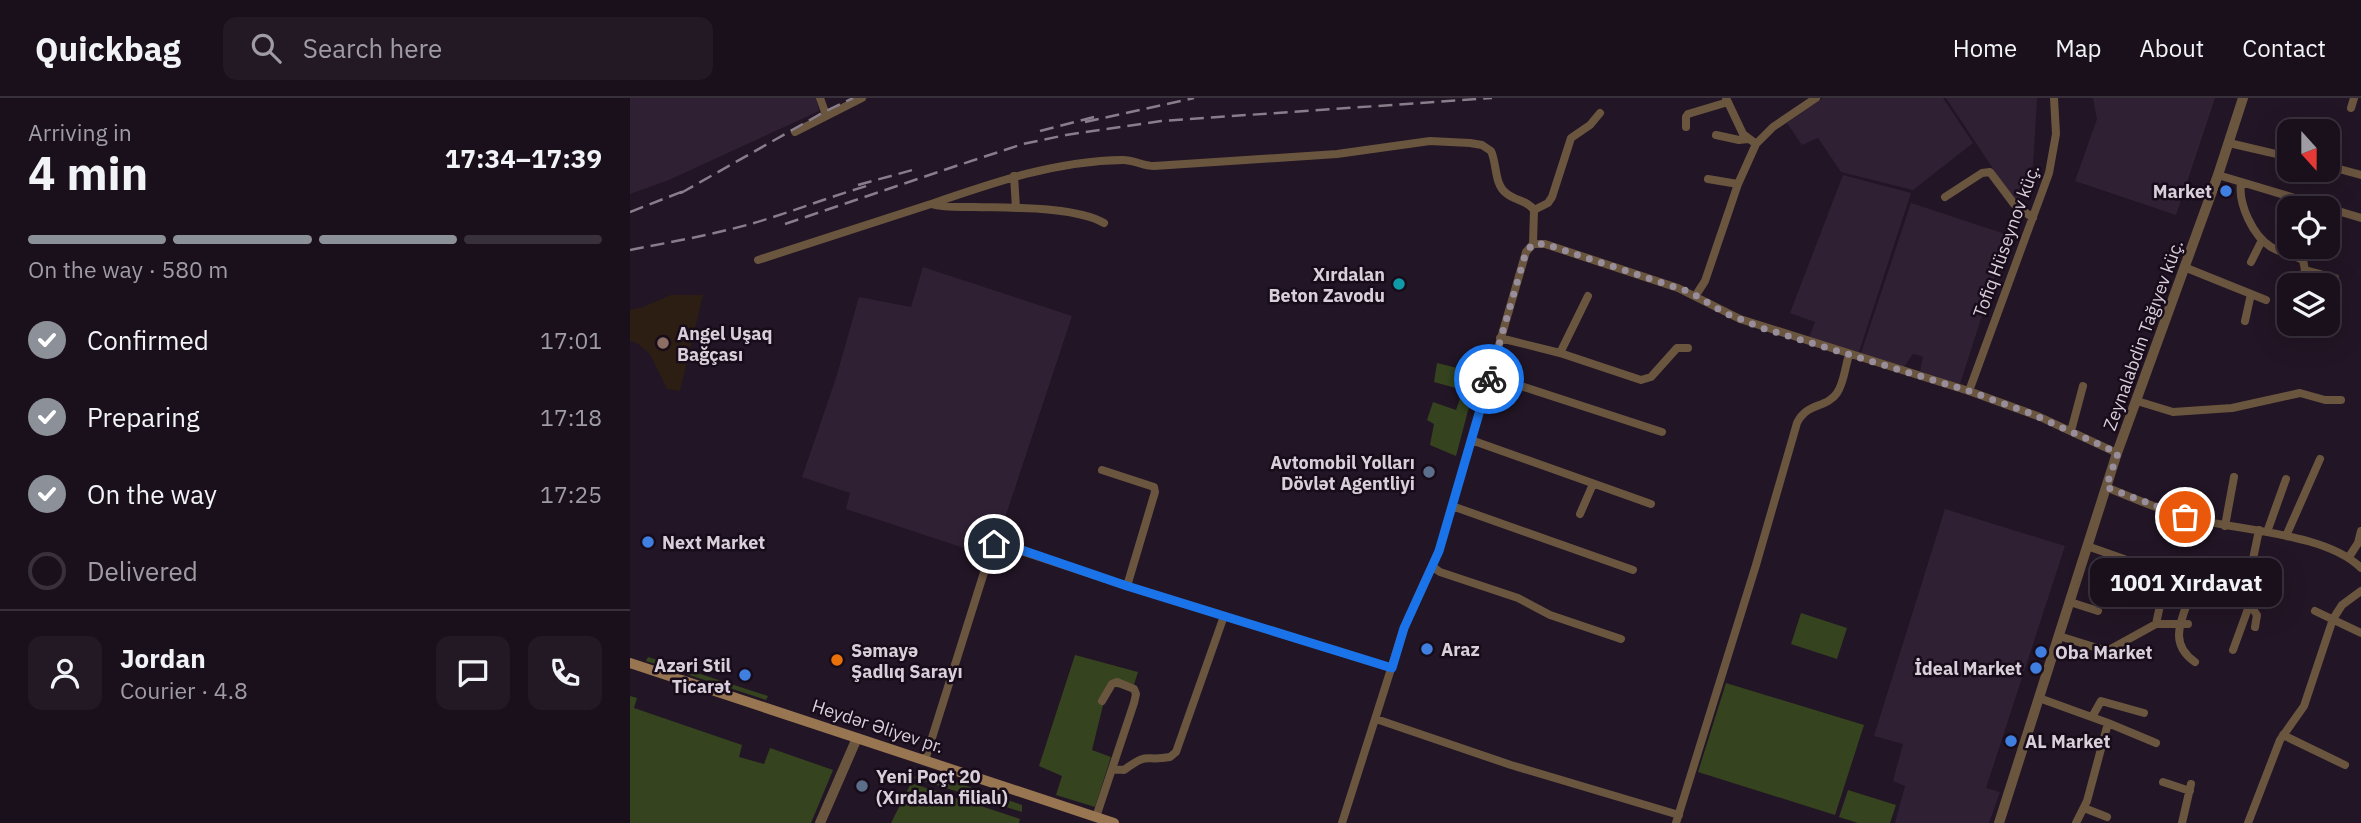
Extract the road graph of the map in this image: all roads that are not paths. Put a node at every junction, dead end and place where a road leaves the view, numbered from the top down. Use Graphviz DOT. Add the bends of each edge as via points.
graph roads {
  1 [pos="820,98"];
  2 [pos="862,98"];
  3 [pos="1816,98"];
  4 [pos="2054,98"];
  5 [pos="2243,98"];
  6 [pos="2354,98"];
  7 [pos="1727,100"];
  8 [pos="2351,108"];
  9 [pos="1600,113"];
  10 [pos="825,115"];
  11 [pos="1686,127"];
  12 [pos="795,132"];
  13 [pos="1716,135"];
  14 [pos="1752,141"];
  15 [pos="2229,143"];
  16 [pos="2277,155"];
  17 [pos="2340,169"];
  18 [pos="2218,175"];
  19 [pos="2361,175"];
  20 [pos="1014,176"];
  21 [pos="1708,179"];
  22 [pos="2241,183"];
  23 [pos="1738,184"];
  24 [pos="1945,197"];
  25 [pos="932,204"];
  26 [pos="1016,208"];
  27 [pos="1534,210"];
  28 [pos="2033,218"];
  29 [pos="2361,218"];
  30 [pos="1104,223"];
  31 [pos="2262,240"];
  32 [pos="1533,244"];
  33 [pos="758,260"];
  34 [pos="2250,262"];
  35 [pos="2184,267"];
  36 [pos="2305,270"];
  37 [pos="2304,273"];
  38 [pos="2316,273"];
  39 [pos="2251,294"];
  40 [pos="1696,295"];
  41 [pos="1588,296"];
  42 [pos="2266,300"];
  43 [pos="2245,321"];
  44 [pos="1500,338"];
  45 [pos="1688,348"];
  46 [pos="1560,353"];
  47 [pos="1849,355"];
  48 [pos="1490,376"];
  49 [pos="2083,386"];
  50 [pos="1969,391"];
  51 [pos="2341,400"];
  52 [pos="2137,401"];
  53 [pos="2071,430"];
  54 [pos="1662,432"];
  55 [pos="1471,440"];
  56 [pos="2118,453"];
  57 [pos="2320,459"];
  58 [pos="1101,470"];
  59 [pos="2234,477"];
  60 [pos="2287,479"];
  61 [pos="1592,484"];
  62 [pos="2106,487"];
  63 [pos="1651,504"];
  64 [pos="1451,506"];
  65 [pos="1580,514"];
  66 [pos="2225,526"];
  67 [pos="2263,531"];
  68 [pos="2361,531"];
  69 [pos="2286,536"];
  70 [pos="2087,546"];
  71 [pos="2349,557"];
  72 [pos="2144,566"];
  73 [pos="1433,567"];
  74 [pos="2361,568"];
  75 [pos="1633,570"];
  76 [pos="2165,582"];
  77 [pos="1127,586"];
  78 [pos="2361,591"];
  79 [pos="2070,602"];
  80 [pos="2187,604"];
  81 [pos="2249,606"];
  82 [pos="2098,611"];
  83 [pos="2315,611"];
  84 [pos="1224,616"];
  85 [pos="2333,619"];
  86 [pos="2156,624"];
  87 [pos="2183,624"];
  88 [pos="2255,627"];
  89 [pos="2361,633"];
  90 [pos="2059,636"];
  91 [pos="1621,639"];
  92 [pos="2233,650"];
  93 [pos="2195,662"];
  94 [pos="630,663"];
  95 [pos="1392,668"];
  96 [pos="2039,698"];
  97 [pos="1102,701"];
  98 [pos="2144,713"];
  99 [pos="2092,717"];
  100 [pos="1376,719"];
  101 [pos="2108,723"];
  102 [pos="2283,734"];
  103 [pos="857,738"];
  104 [pos="2156,743"];
  105 [pos="925,760"];
  106 [pos="2345,765"];
  107 [pos="1112,769"];
  108 [pos="2163,782"];
  109 [pos="2084,808"];
  110 [pos="1096,817"];
  111 [pos="2107,817"];
  112 [pos="1677,819"];
  113 [pos="820,823"];
  114 [pos="1114,823"];
  115 [pos="1342,823"];
  116 [pos="1999,823"];
  117 [pos="2076,823"];
  118 [pos="2182,823"];
  119 [pos="2248,823"];
  1 -- 10 [label="street"];
  2 -- 10 [label="street"];
  3 -- 14 [label="street"];
  4 -- 28 [label="street, Tofiq Hüseynov küç." via="2054,147"];
  5 -- 15 [label="street, Zeynalabdin Tağıyev küç."];
  6 -- 8 [label="street"];
  7 -- 11 [label="street" via="1688,114"];
  7 -- 14 [label="street"];
  9 -- 27 [label="street" via="1571,138 1552,197"];
  10 -- 12 [label="street"];
  13 -- 14 [label="street"];
  14 -- 23 [label="street"];
  15 -- 16 [label="street"];
  15 -- 18 [label="street, Zeynalabdin Tağıyev küç."];
  17 -- 19 [label="street"];
  18 -- 22 [label="street"];
  18 -- 35 [label="street, Zeynalabdin Tağıyev küç."];
  20 -- 25 [label="street"];
  20 -- 26 [label="street"];
  20 -- 27 [label="street" via="1055,166 1125,160 1154,166 1337,154 1420,142 1471,143 1491,151 1504,192"];
  21 -- 23 [label="street"];
  22 -- 29 [label="street"];
  22 -- 31 [label="street" via="2240,200"];
  23 -- 40 [label="street"];
  24 -- 28 [label="street" via="1990,172 2014,204"];
  25 -- 26 [label="street"];
  25 -- 33 [label="street"];
  26 -- 30 [label="street" via="1078,214"];
  27 -- 32 [label="street"];
  28 -- 50 [label="street, Tofiq Hüseynov küç."];
  31 -- 34 [label="street"];
  31 -- 36 [label="street" via="2303,260"];
  32 -- 40 [label="street" via="1545,244"];
  32 -- 44 [label="street" via="1526,252"];
  35 -- 39 [label="street"];
  35 -- 52 [label="street, Zeynalabdin Tağıyev küç."];
  36 -- 37 [label="street"];
  36 -- 38 [label="street"];
  39 -- 42 [label="street"];
  39 -- 43 [label="street"];
  40 -- 47 [label="street" via="1740,319"];
  41 -- 46 [label="street"];
  44 -- 46 [label="street"];
  44 -- 48 [label="street"];
  45 -- 46 [label="street" via="1677,348 1651,377 1641,380"];
  47 -- 50 [label="street"];
  47 -- 112 [label="street" via="1836,394 1806,410 1797,423"];
  48 -- 54 [label="street"];
  48 -- 55 [label="street"];
  49 -- 53 [label="street"];
  50 -- 53 [label="street"];
  51 -- 52 [label="street" via="2300,393 2232,408 2174,412"];
  52 -- 56 [label="street, Zeynalabdin Tağıyev küç."];
  53 -- 56 [label="street"];
  55 -- 61 [label="street"];
  55 -- 64 [label="street"];
  56 -- 62 [label="street, Zeynalabdin Tağıyev küç."];
  57 -- 69 [label="street"];
  58 -- 77 [label="street" via="1153,487 1156,492"];
  59 -- 66 [label="street"];
  60 -- 67 [label="street"];
  61 -- 63 [label="street"];
  61 -- 65 [label="street"];
  62 -- 66 [label="street" via="2185,517"];
  62 -- 70 [label="street, Zeynalabdin Tağıyev küç."];
  64 -- 73 [label="street"];
  64 -- 75 [label="street"];
  66 -- 67 [label="street"];
  67 -- 69 [label="street"];
  67 -- 81 [label="street" via="2245,597"];
  68 -- 71 [label="street"];
  69 -- 71 [label="street"];
  70 -- 72 [label="street"];
  70 -- 79 [label="street, Zeynalabdin Tağıyev küç."];
  71 -- 74 [label="street"];
  73 -- 91 [label="street"];
  73 -- 95 [label="street" via="1404,628"];
  76 -- 86 [label="street"];
  77 -- 84 [label="street"];
  77 -- 105 [label="street" via="994,544"];
  78 -- 85 [label="street" via="2342,605"];
  79 -- 82 [label="street"];
  79 -- 90 [label="street, Zeynalabdin Tağıyev küç."];
  80 -- 87 [label="street"];
  81 -- 88 [label="street" via="2257,615"];
  81 -- 92 [label="street"];
  83 -- 85 [label="street"];
  84 -- 95 [label="street"];
  84 -- 107 [label="street" via="1176,752 1170,757 1146,756 1125,769"];
  85 -- 89 [label="street"];
  85 -- 102 [label="street" via="2304,706"];
  86 -- 87 [label="street"];
  86 -- 90 [label="street" via="2107,651"];
  87 -- 93 [label="street" via="2180,646"];
  90 -- 96 [label="street, Zeynalabdin Tağıyev küç."];
  94 -- 103 [label="main road, Heydər Əliyev pr."];
  95 -- 100 [label="street"];
  96 -- 99 [label="street"];
  96 -- 116 [label="street, Zeynalabdin Tağıyev küç."];
  97 -- 107 [label="street" via="1117,682 1135,689"];
  98 -- 99 [label="street" via="2101,701"];
  99 -- 101 [label="street"];
  100 -- 112 [label="street"];
  100 -- 115 [label="street"];
  101 -- 104 [label="street"];
  101 -- 109 [label="street"];
  102 -- 106 [label="street"];
  102 -- 119 [label="street"];
  103 -- 105 [label="main road, Heydər Əliyev pr."];
  103 -- 113 [label="street"];
  105 -- 110 [label="main road, Heydər Əliyev pr."];
  107 -- 110 [label="street"];
  108 -- 118 [label="street" via="2190,787"];
  109 -- 111 [label="street"];
  109 -- 117 [label="street"];
  110 -- 114 [label="main road, Heydər Əliyev pr."];
}
